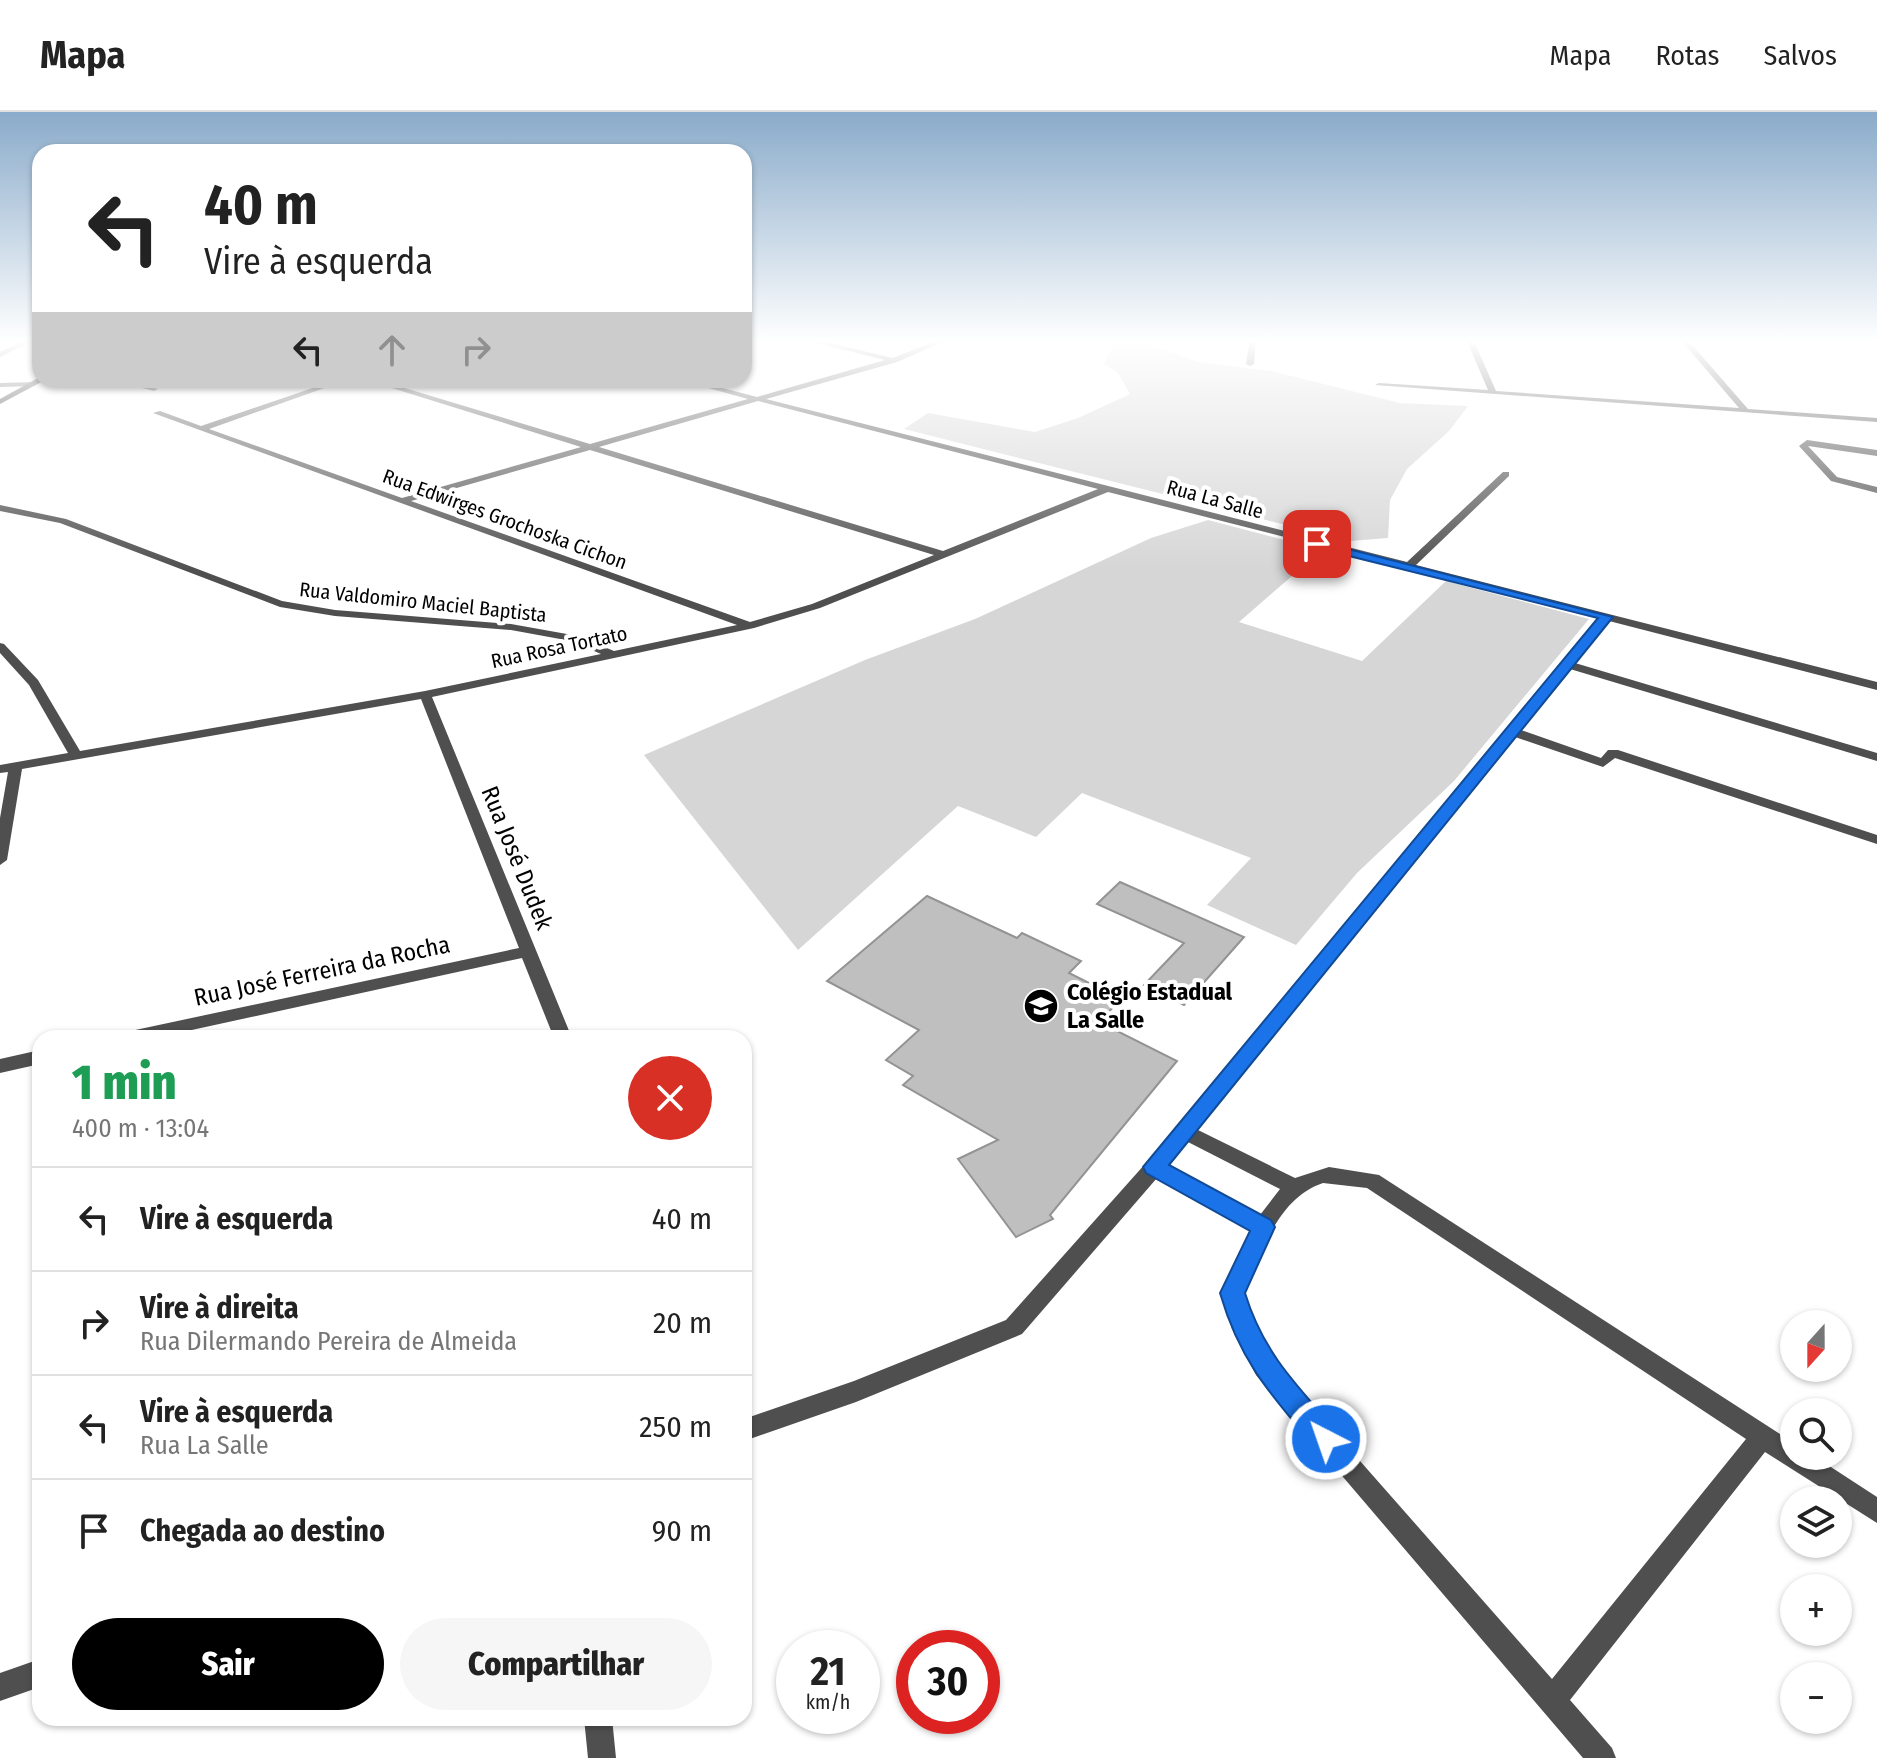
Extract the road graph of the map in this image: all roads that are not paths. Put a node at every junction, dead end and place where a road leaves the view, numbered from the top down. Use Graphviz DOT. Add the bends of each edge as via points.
graph roads {
  1 [pos="165,416"];
  2 [pos="238,416"];
  3 [pos="485,416"];
  4 [pos="700,416"];
  5 [pos="823,416"];
  6 [pos="1822,416"];
  7 [pos="1877,420"];
  8 [pos="200,429"];
  9 [pos="589,448"];
  10 [pos="1877,453"];
  11 [pos="1506,474"];
  12 [pos="1106,489"];
  13 [pos="1877,490"];
  14 [pos="401,501"];
  15 [pos="0,508"];
  16 [pos="946,555"];
  17 [pos="1407,568"];
  18 [pos="1606,617"];
  19 [pos="750,626"];
  20 [pos="0,646"];
  21 [pos="615,656"];
  22 [pos="1567,664"];
  23 [pos="1877,686"];
  24 [pos="425,695"];
  25 [pos="1512,731"];
  26 [pos="76,756"];
  27 [pos="1877,757"];
  28 [pos="16,766"];
  29 [pos="0,769"];
  30 [pos="1877,840"];
  31 [pos="0,860"];
  32 [pos="528,951"];
  33 [pos="163,1030"];
  34 [pos="560,1030"];
  35 [pos="32,1059"];
  36 [pos="0,1066"];
  37 [pos="1185,1132"];
  38 [pos="1154,1167"];
  39 [pos="1294,1187"];
  40 [pos="1263,1227"];
  41 [pos="752,1427"];
  42 [pos="1761,1438"];
  43 [pos="1877,1511"];
  44 [pos="32,1676"];
  45 [pos="0,1687"];
  46 [pos="1552,1701"];
  47 [pos="599,1726"];
  48 [pos="602,1758"];
  49 [pos="1602,1758"];
  1 -- 8 [label="street, Rua Edwirges Grochoska Cichon"];
  2 -- 8 [label="street"];
  3 -- 9 [label="street"];
  4 -- 9 [label="street"];
  5 -- 12 [label="street, Rua La Salle"];
  6 -- 7 [label="street"];
  8 -- 14 [label="street, Rua Edwirges Grochoska Cichon"];
  9 -- 14 [label="street"];
  9 -- 16 [label="street"];
  10 -- 13 [label="street" via="1803,446 1834,479"];
  11 -- 17 [label="street"];
  12 -- 16 [label="street, Rua Rosa Tortato"];
  12 -- 17 [label="street, Rua La Salle"];
  14 -- 19 [label="street, Rua Edwirges Grochoska Cichon"];
  15 -- 21 [label="street, Rua Valdomiro Maciel Baptista" via="63,521 280,604 511,627 574,638"];
  16 -- 19 [label="street, Rua Rosa Tortato"];
  17 -- 18 [label="street, Rua La Salle"];
  18 -- 22 [label="street"];
  18 -- 23 [label="street, Rua La Salle"];
  19 -- 21 [label="street, Rua Rosa Tortato"];
  20 -- 26 [label="street" via="34,683"];
  21 -- 24 [label="street, Rua Rosa Tortato"];
  22 -- 25 [label="street"];
  22 -- 27 [label="street"];
  24 -- 26 [label="street, Rua Rosa Tortato"];
  24 -- 32 [label="street, Rua José Dudek"];
  25 -- 30 [label="street" via="1603,763 1613,753"];
  25 -- 37 [label="street"];
  26 -- 28 [label="street, Rua Rosa Tortato"];
  28 -- 29 [label="street, Rua Rosa Tortato"];
  28 -- 31 [label="street"];
  32 -- 33 [label="street, Rua José Ferreira da Rocha"];
  32 -- 34 [label="street, Rua José Dudek"];
  35 -- 36 [label="street"];
  37 -- 38 [label="street"];
  37 -- 39 [label="street"];
  38 -- 40 [label="street"];
  38 -- 41 [label="street" via="1014,1327"];
  39 -- 40 [label="street"];
  39 -- 42 [label="street" via="1323,1175 1372,1181"];
  40 -- 46 [label="street" via="1233,1293 1243,1329 1264,1368"];
  42 -- 43 [label="street"];
  42 -- 46 [label="street"];
  44 -- 45 [label="street"];
  46 -- 49 [label="street"];
  47 -- 48 [label="street"];
}
